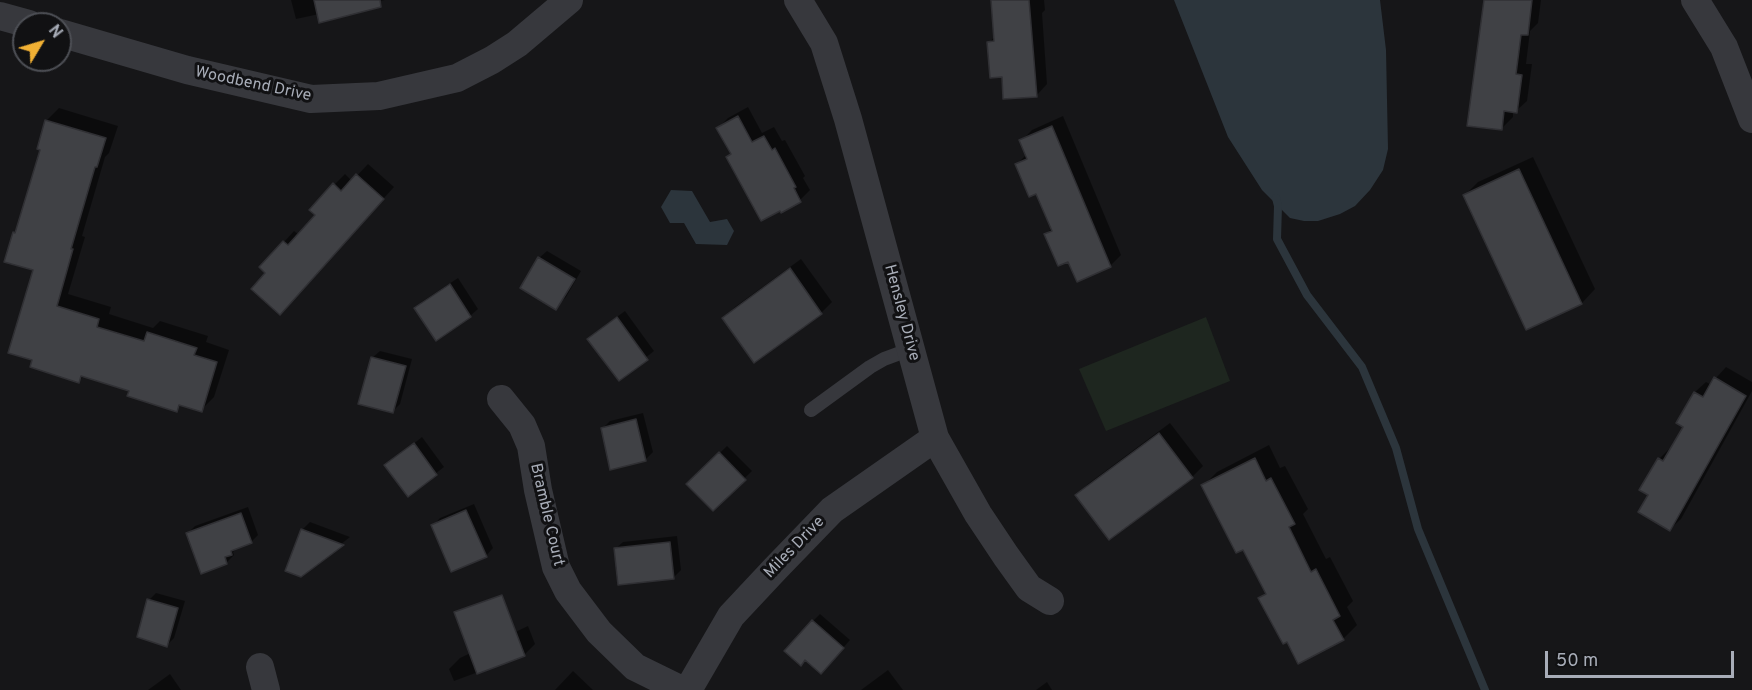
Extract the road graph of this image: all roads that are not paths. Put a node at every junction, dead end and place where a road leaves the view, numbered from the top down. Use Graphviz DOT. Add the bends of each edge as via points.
graph roads {
  1 [pos="569,0"];
  2 [pos="798,0"];
  3 [pos="1695,0"];
  4 [pos="72,37"];
  5 [pos="1752,119"];
  6 [pos="911,350"];
  7 [pos="501,399"];
  8 [pos="811,410"];
  9 [pos="935,438"];
  10 [pos="1050,601"];
  11 [pos="682,690"];
  12 [pos="688,690"];
  1 -- 4 [label="street, Woodbend Drive" via="518,44 457,78 379,96 311,99 190,71"];
  2 -- 6 [label="street, Hensley Drive" via="824,43"];
  3 -- 5 [label="street" via="1724,47"];
  6 -- 8 [label="lane" via="870,367"];
  6 -- 9 [label="street, Hensley Drive"];
  7 -- 11 [label="street, Bramble Court" via="522,425 531,446 556,567 568,591 598,632 635,668"];
  9 -- 10 [label="street, Hensley Drive" via="1006,556 1029,588"];
  9 -- 12 [label="street, Miles Drive" via="832,510 731,616"];
}
